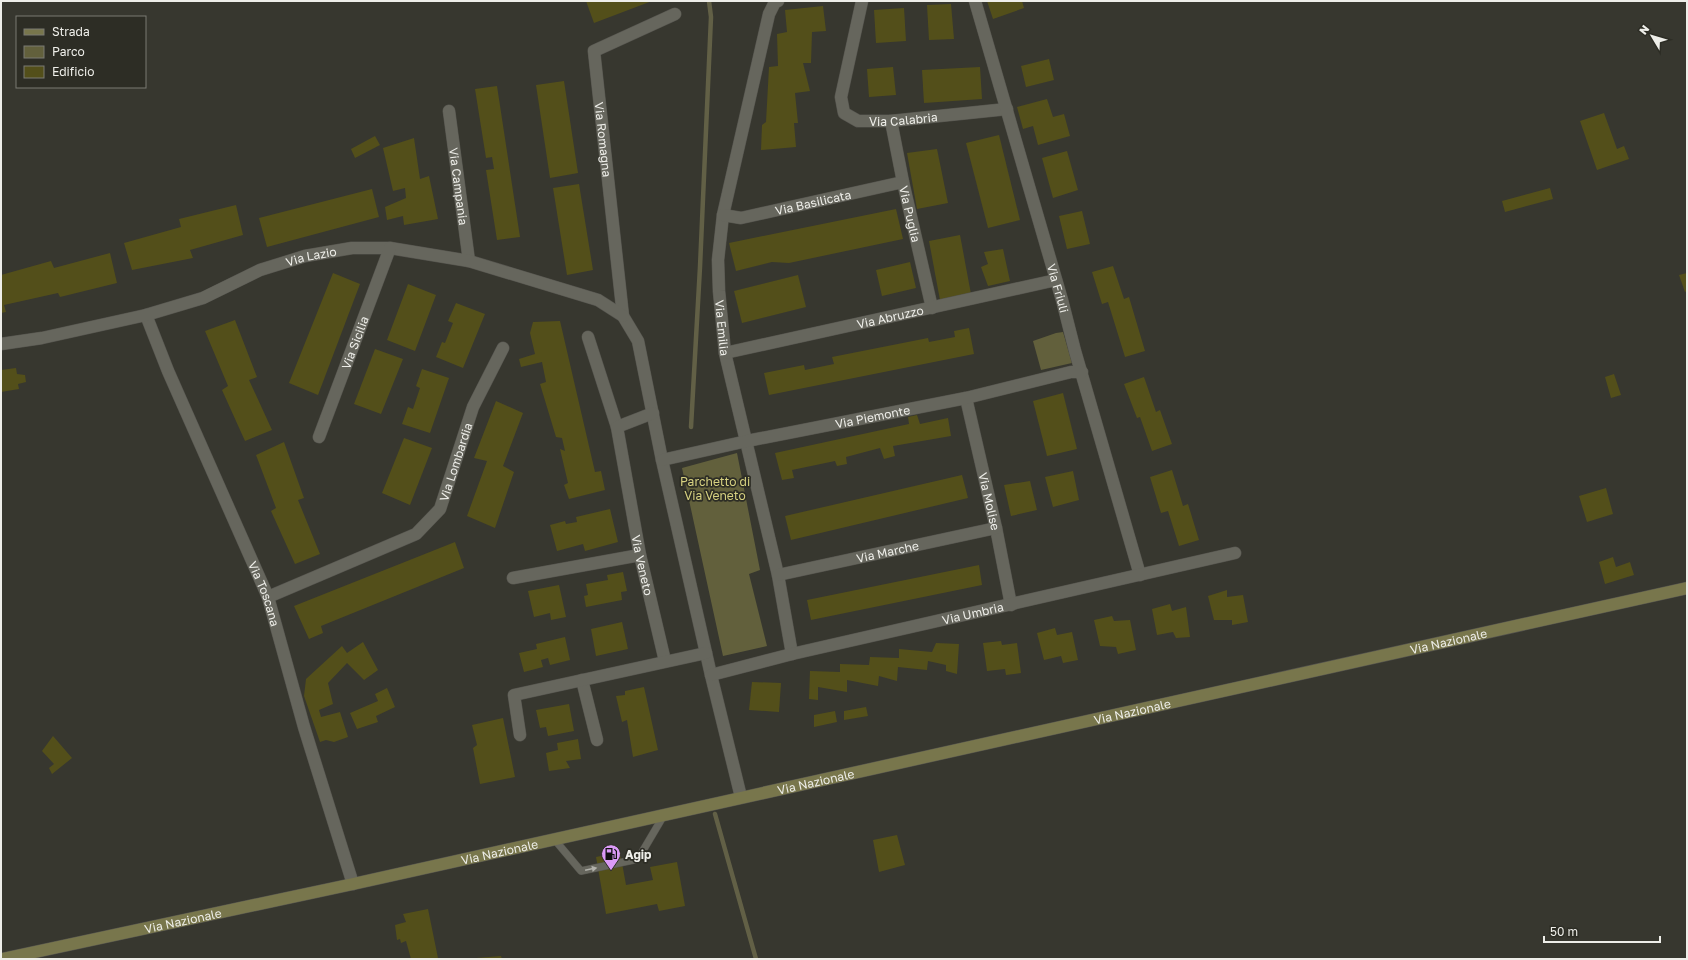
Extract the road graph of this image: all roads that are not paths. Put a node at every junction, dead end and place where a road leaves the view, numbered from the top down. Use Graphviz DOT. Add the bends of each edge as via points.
graph roads {
  1 [pos="862,1"];
  2 [pos="975,1"];
  3 [pos="776,2"];
  4 [pos="675,14"];
  5 [pos="1007,109"];
  6 [pos="449,111"];
  7 [pos="891,121"];
  8 [pos="903,182"];
  9 [pos="723,215"];
  10 [pos="390,248"];
  11 [pos="469,261"];
  12 [pos="1056,280"];
  13 [pos="932,308"];
  14 [pos="146,315"];
  15 [pos="623,316"];
  16 [pos="588,337"];
  17 [pos="1,344"];
  18 [pos="503,348"];
  19 [pos="724,353"];
  20 [pos="1082,372"];
  21 [pos="966,398"];
  22 [pos="653,412"];
  23 [pos="617,427"];
  24 [pos="319,437"];
  25 [pos="747,441"];
  26 [pos="662,460"];
  27 [pos="996,528"];
  28 [pos="1235,554"];
  29 [pos="640,555"];
  30 [pos="778,575"];
  31 [pos="1140,575"];
  32 [pos="513,578"];
  33 [pos="1687,588"];
  34 [pos="268,597"];
  35 [pos="1011,605"];
  36 [pos="706,653"];
  37 [pos="792,654"];
  38 [pos="665,661"];
  39 [pos="711,675"];
  40 [pos="582,680"];
  41 [pos="520,735"];
  42 [pos="597,740"];
  43 [pos="741,797"];
  44 [pos="664,814"];
  45 [pos="554,839"];
  46 [pos="353,884"];
  47 [pos="2,959"];
  1 -- 7 [label="street, Via Calabria" via="841,98 844,113 858,121"];
  2 -- 5 [label="street, Via Friuli"];
  3 -- 9 [label="street, Via Emilia" via="769,14"];
  4 -- 15 [label="street, Via Romagna" via="594,51"];
  5 -- 7 [label="street, Via Calabria"];
  5 -- 12 [label="street, Via Friuli"];
  6 -- 11 [label="street, Via Campania"];
  7 -- 8 [label="street, Via Puglia"];
  8 -- 9 [label="street, Via Basilicata" via="741,218"];
  8 -- 13 [label="street, Via Puglia"];
  9 -- 19 [label="street, Via Emilia" via="718,260"];
  10 -- 11 [label="street, Via Lazio"];
  10 -- 14 [label="street, Via Lazio" via="352,248 305,256 260,270 204,298"];
  10 -- 24 [label="street, Via Sicilia"];
  11 -- 15 [label="street, Via Lazio" via="598,300"];
  12 -- 13 [label="street, Via Abruzzo"];
  12 -- 20 [label="street, Via Friuli"];
  13 -- 19 [label="street, Via Abruzzo"];
  14 -- 17 [label="street, Via Lazio" via="42,338"];
  14 -- 34 [label="street, Via Toscana" via="168,371"];
  15 -- 22 [label="street" via="638,341"];
  16 -- 23 [label="street, Via Veneto"];
  18 -- 34 [label="street, Via Lombardia" via="473,407 440,508 431,519 416,534"];
  19 -- 25 [label="street, Via Emilia"];
  20 -- 21 [label="street, Via Piemonte" via="1071,372"];
  20 -- 31 [label="street, Via Friuli"];
  21 -- 25 [label="street, Via Piemonte"];
  21 -- 27 [label="street, Via Molise"];
  22 -- 23 [label="street"];
  22 -- 26 [label="street"];
  23 -- 29 [label="street, Via Veneto"];
  25 -- 26 [label="street, Via Piemonte"];
  25 -- 30 [label="street, Via Emilia"];
  26 -- 36 [label="street"];
  27 -- 30 [label="street, Via Marche"];
  27 -- 35 [label="street, Via Molise"];
  28 -- 31 [label="street, Via Umbria"];
  29 -- 32 [label="street"];
  29 -- 38 [label="street, Via Veneto"];
  30 -- 37 [label="street, Via Emilia"];
  31 -- 35 [label="street, Via Umbria"];
  33 -- 43 [label="main road, Via Nazionale"];
  34 -- 46 [label="street, Via Toscana" via="304,727"];
  35 -- 37 [label="street, Via Umbria"];
  36 -- 38 [label="street"];
  36 -- 39 [label="street"];
  37 -- 39 [label="street, Via Umbria"];
  38 -- 40 [label="street"];
  39 -- 43 [label="street"];
  40 -- 41 [label="street" via="514,695"];
  40 -- 42 [label="street"];
  43 -- 44 [label="main road, Via Nazionale"];
  44 -- 45 [label="main road, Via Nazionale"];
  45 -- 44 [label="lane, one-way" via="581,871 638,859"];
  45 -- 46 [label="main road, Via Nazionale"];
  46 -- 47 [label="main road, Via Nazionale"];
}
